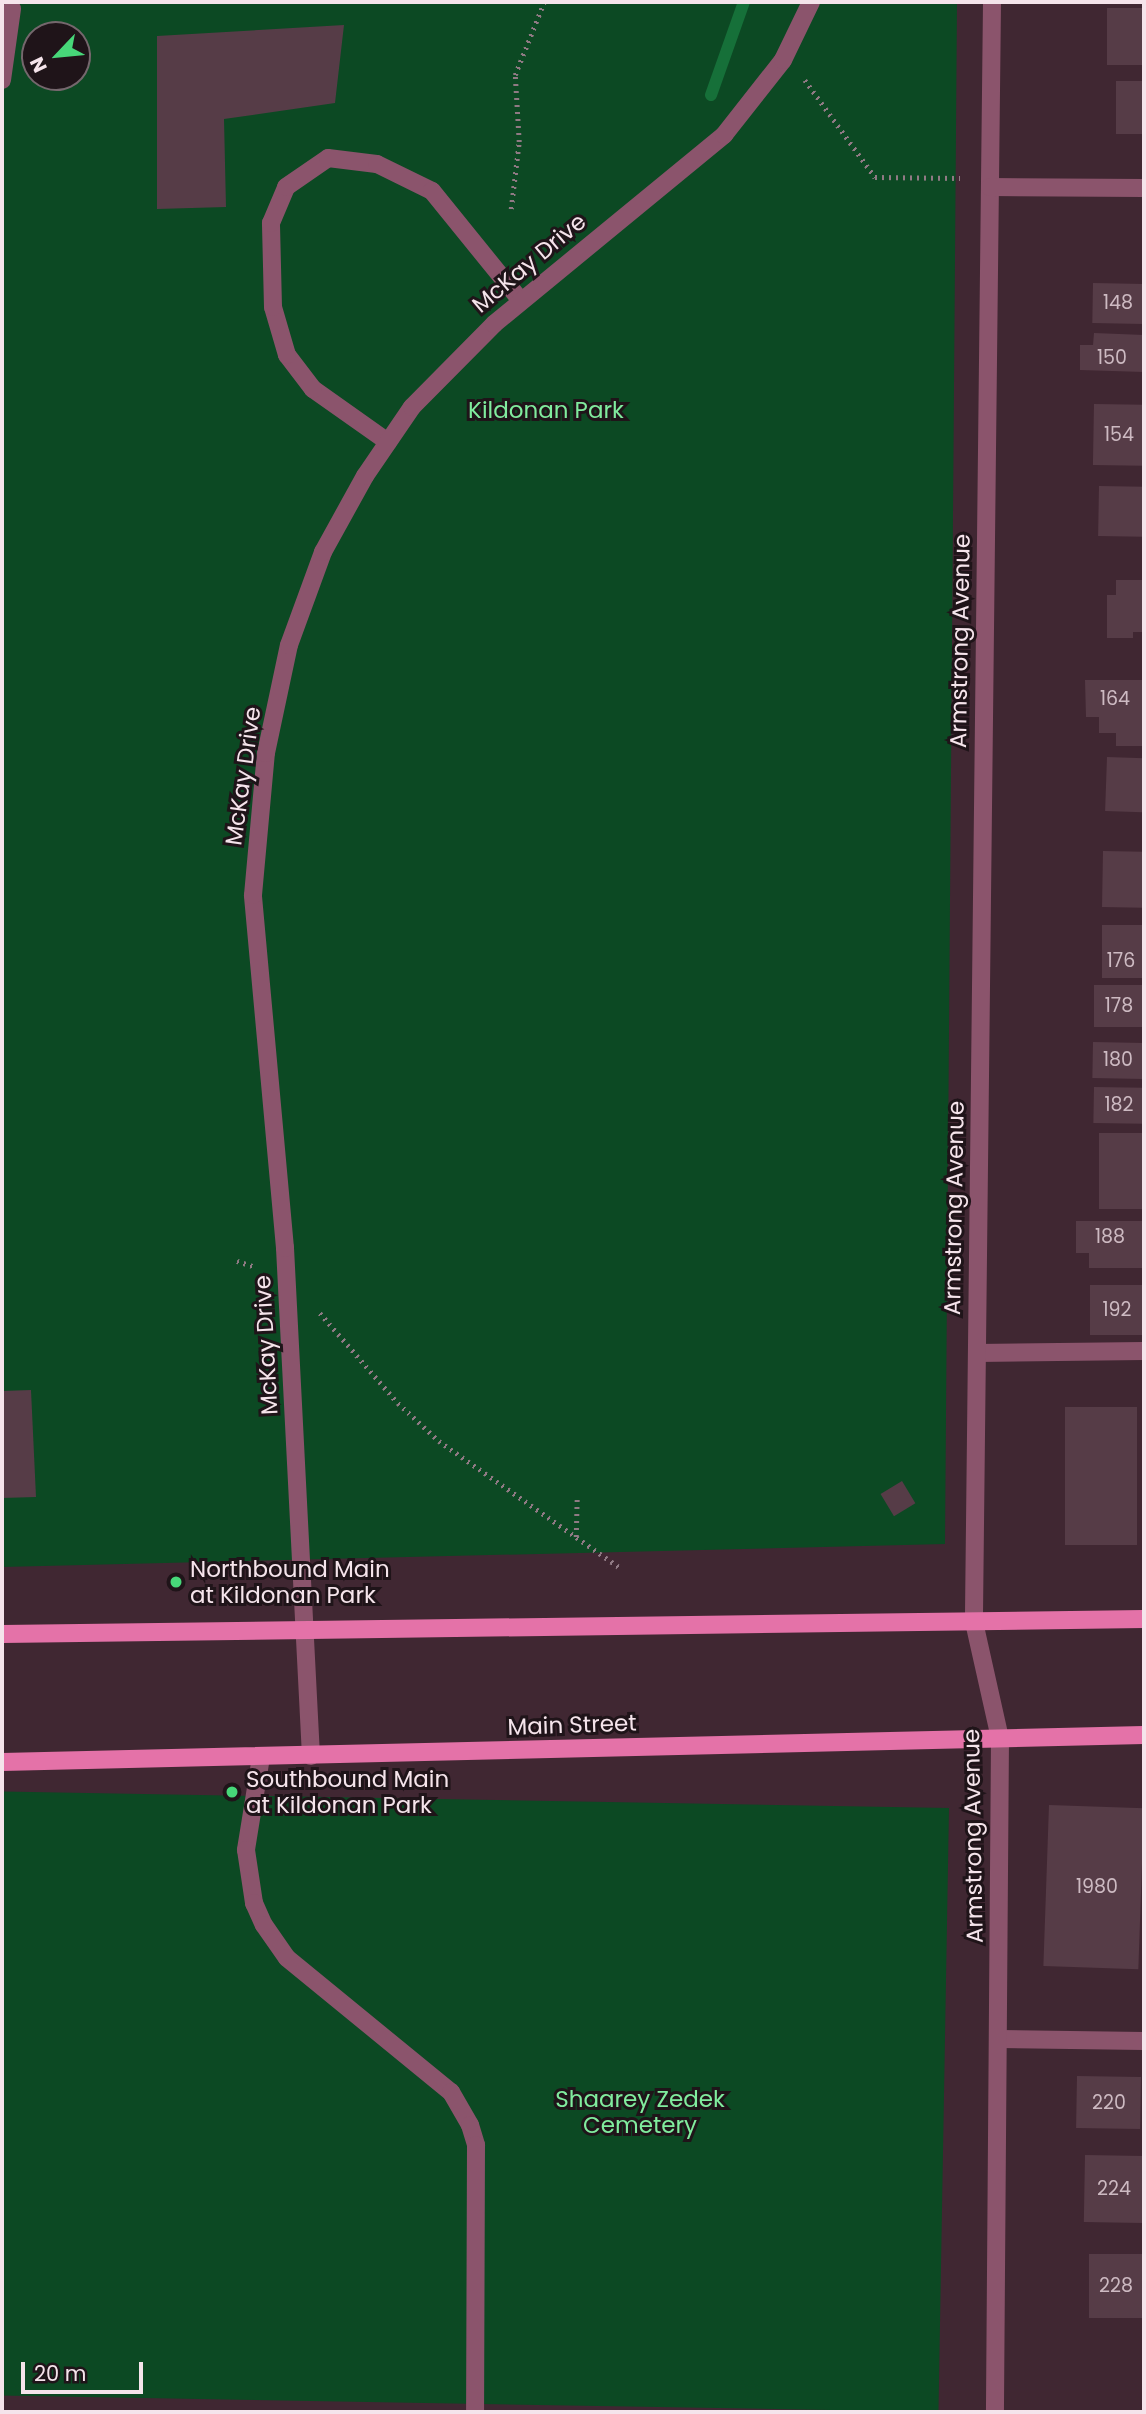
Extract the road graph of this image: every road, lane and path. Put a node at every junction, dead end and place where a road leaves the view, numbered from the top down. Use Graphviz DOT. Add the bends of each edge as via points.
graph roads {
  1 [pos="544,2"];
  2 [pos="811,2"];
  3 [pos="992,2"];
  4 [pos="12,9"];
  5 [pos="783,60"];
  6 [pos="2,79"];
  7 [pos="990,187"];
  8 [pos="1144,188"];
  9 [pos="512,209"];
  10 [pos="521,301"];
  11 [pos="388,442"];
  12 [pos="237,1261"];
  13 [pos="287,1285"];
  14 [pos="1144,1352"];
  15 [pos="977,1353"];
  16 [pos="577,1496"];
  17 [pos="576,1537"];
  18 [pos="622,1569"];
  19 [pos="1144,1619"];
  20 [pos="974,1622"];
  21 [pos="306,1629"];
  22 [pos="2,1634"];
  23 [pos="1144,1735"];
  24 [pos="1000,1738"];
  25 [pos="311,1756"];
  26 [pos="261,1757"];
  27 [pos="2,1762"];
  28 [pos="999,2039"];
  29 [pos="1144,2041"];
  30 [pos="475,2412"];
  31 [pos="995,2412"];
  1 -- 9 [label="path" via="515,75 519,142"];
  2 -- 5 [label="street, McKay Drive"];
  3 -- 7 [label="street, Armstrong Avenue"];
  4 -- 6 [label="street"];
  5 -- 7 [label="path" via="800,73 875,177 977,179"];
  5 -- 10 [label="street, McKay Drive" via="724,135"];
  7 -- 8 [label="street"];
  7 -- 15 [label="street, Armstrong Avenue"];
  10 -- 11 [label="street, McKay Drive" via="412,407"];
  10 -- 11 [label="street" via="432,191 421,185 377,164 328,158 286,187 271,223 273,307 287,355 313,389"];
  11 -- 13 [label="street, McKay Drive" via="323,552 289,645 266,753 253,895"];
  12 -- 13 [label="path"];
  13 -- 17 [label="path" via="323,1316 398,1403 439,1441"];
  13 -- 21 [label="street, McKay Drive"];
  14 -- 15 [label="street"];
  15 -- 20 [label="street, Armstrong Avenue"];
  16 -- 17 [label="path"];
  17 -- 18 [label="path"];
  19 -- 20 [label="main road"];
  20 -- 21 [label="main road"];
  20 -- 24 [label="street, Armstrong Avenue"];
  21 -- 22 [label="main road"];
  21 -- 25 [label="street, McKay Drive"];
  23 -- 24 [label="main road, Main Street"];
  24 -- 25 [label="main road, Main Street"];
  24 -- 28 [label="street, Armstrong Avenue"];
  25 -- 26 [label="main road, Main Street"];
  26 -- 27 [label="main road, Main Street"];
  26 -- 30 [label="street" via="246,1850 254,1903 264,1925 287,1958 451,2092 470,2125 477,2171"];
  28 -- 29 [label="street"];
  28 -- 31 [label="street, Armstrong Avenue"];
}
